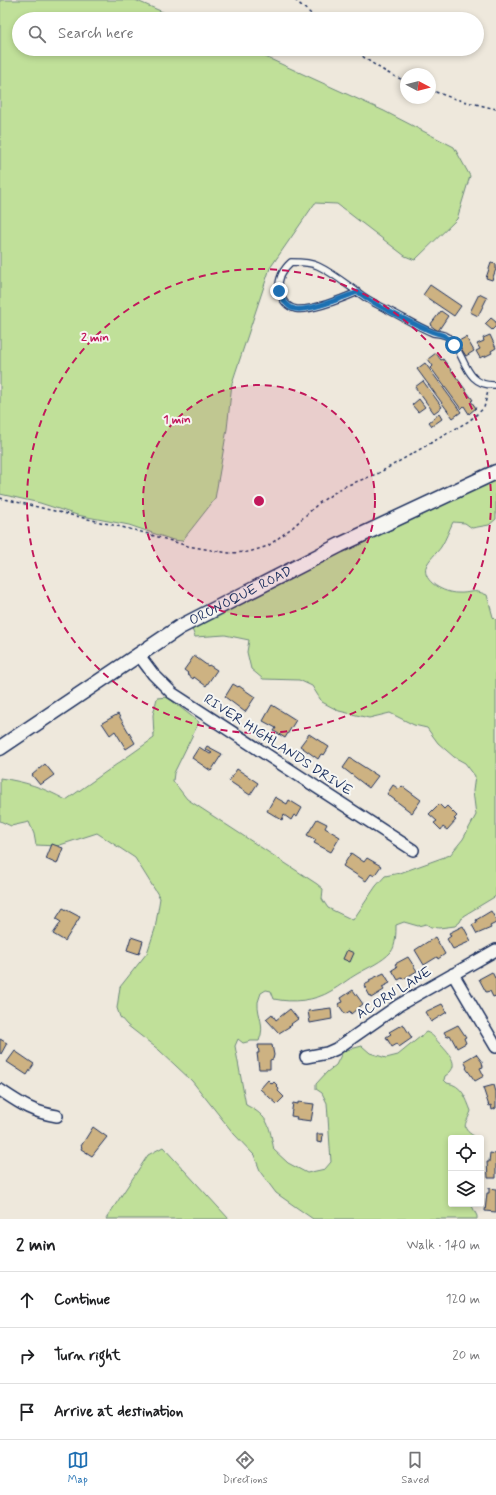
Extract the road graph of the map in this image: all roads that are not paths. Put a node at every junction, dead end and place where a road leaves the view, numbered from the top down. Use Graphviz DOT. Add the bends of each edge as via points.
graph roads {
  1 [pos="358,292"];
  2 [pos="496,385"];
  3 [pos="496,472"];
  4 [pos="138,654"];
  5 [pos="0,748"];
  6 [pos="413,850"];
  7 [pos="496,950"];
  8 [pos="453,974"];
  9 [pos="496,1047"];
  10 [pos="306,1057"];
  11 [pos="0,1090"];
  12 [pos="57,1116"];
  1 -- 1 [label="lane" via="316,265 302,262 291,262 286,266 278,282 283,301 295,309 315,306"];
  1 -- 2 [label="lane" via="434,333 447,336 464,366 476,380 489,386"];
  3 -- 4 [label="street, ORONOQUE ROAD" via="290,570 180,627"];
  4 -- 5 [label="street, ORONOQUE ROAD"];
  4 -- 6 [label="street, RIVER HIGHLANDS DRIVE" via="172,693"];
  7 -- 8 [label="street, ACORN LANE"];
  8 -- 9 [label="street"];
  8 -- 10 [label="street, ACORN LANE" via="399,1005 336,1049"];
  11 -- 12 [label="street" via="25,1107"];
}
